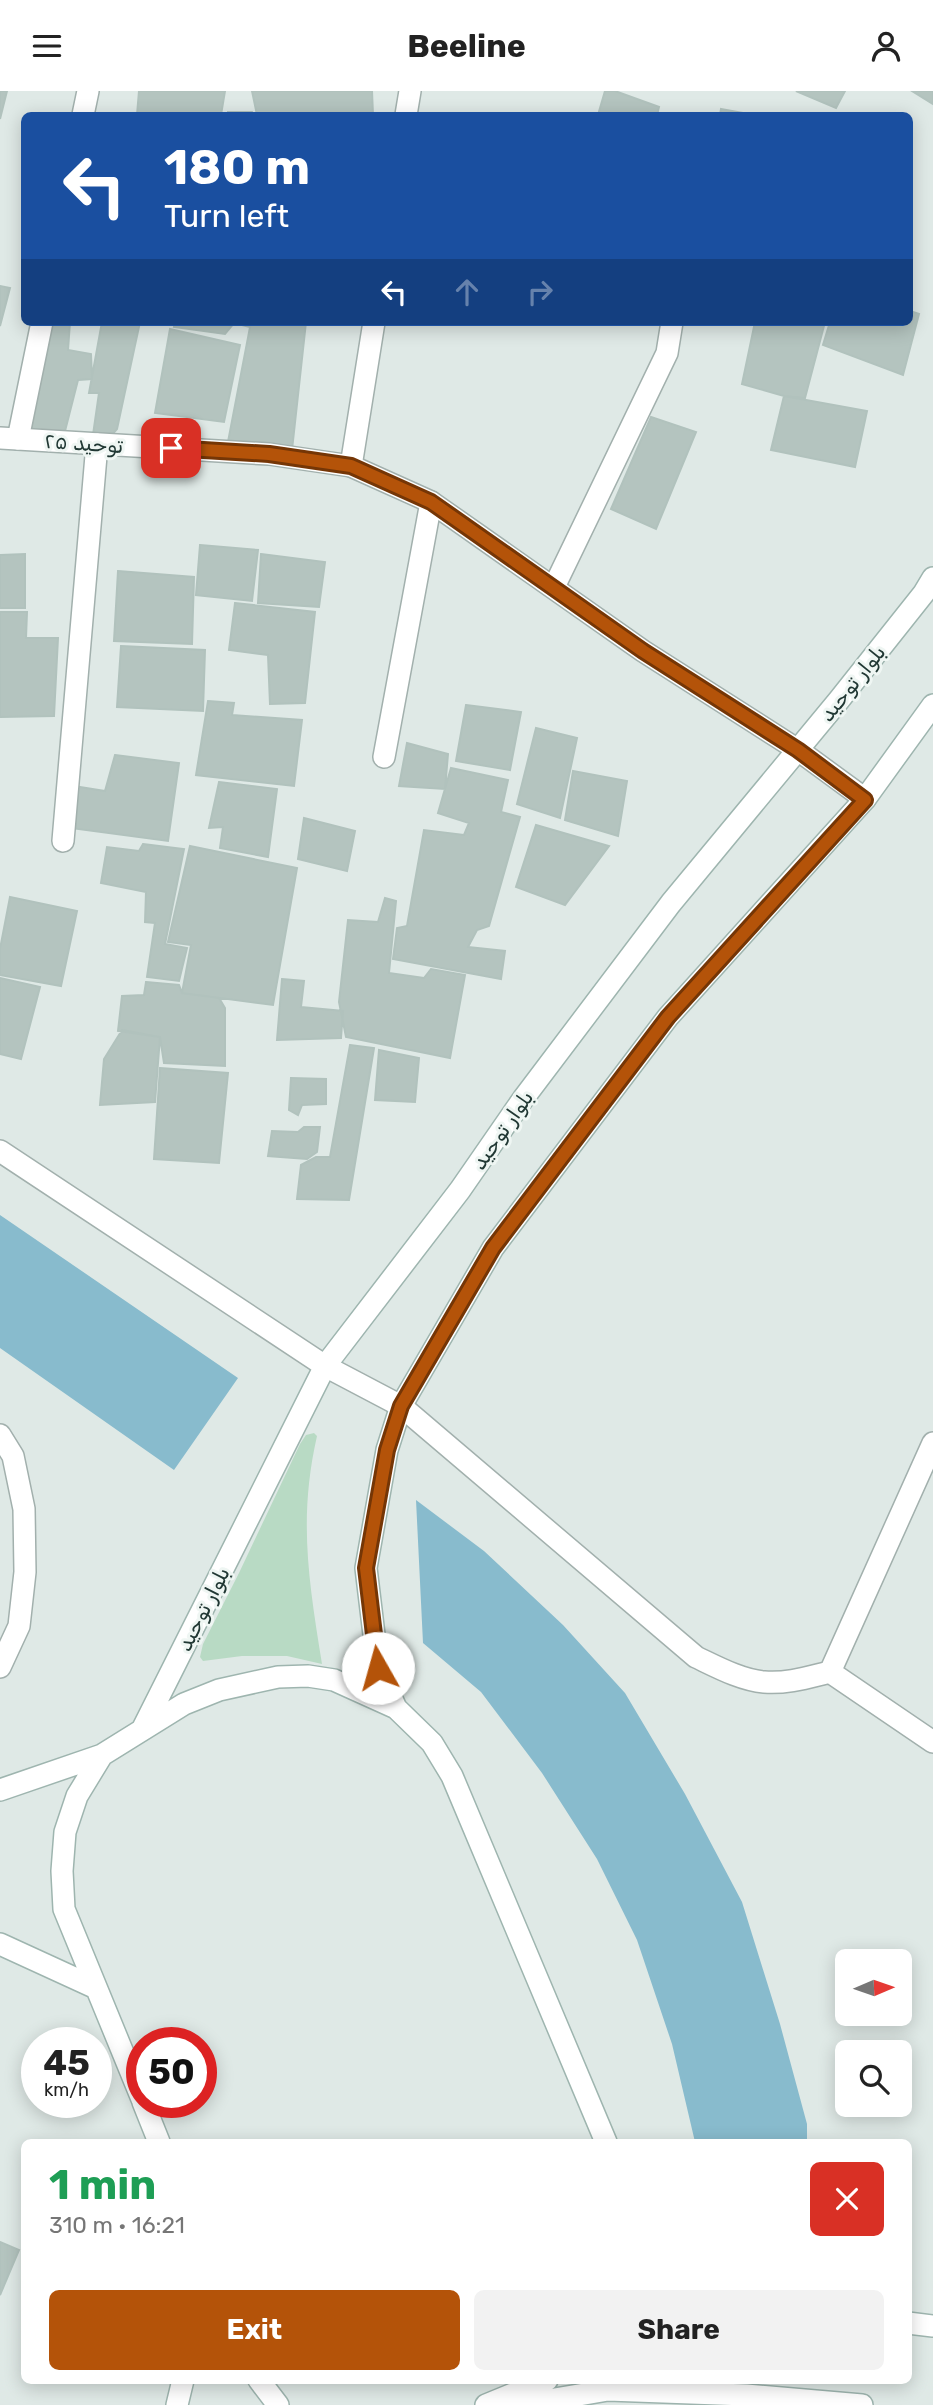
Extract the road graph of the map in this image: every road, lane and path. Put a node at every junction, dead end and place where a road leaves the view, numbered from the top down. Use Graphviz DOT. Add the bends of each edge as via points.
graph roads {
  1 [pos="88,91"];
  2 [pos="410,91"];
  3 [pos="84,112"];
  4 [pos="406,112"];
  5 [pos="41,326"];
  6 [pos="373,326"];
  7 [pos="671,326"];
  8 [pos="9,439"];
  9 [pos="97,444"];
  10 [pos="351,466"];
  11 [pos="431,502"];
  12 [pos="933,578"];
  13 [pos="554,587"];
  14 [pos="933,705"];
  15 [pos="798,750"];
  16 [pos="384,757"];
  17 [pos="865,800"];
  18 [pos="63,841"];
  19 [pos="0,1151"];
  20 [pos="325,1366"];
  21 [pos="401,1406"];
  22 [pos="0,1435"];
  23 [pos="933,1443"];
  24 [pos="0,1667"];
  25 [pos="830,1672"];
  26 [pos="396,1708"];
  27 [pos="143,1728"];
  28 [pos="933,1742"];
  29 [pos="102,1755"];
  30 [pos="0,1790"];
  31 [pos="0,1944"];
  32 [pos="96,1988"];
  33 [pos="126,2061"];
  34 [pos="149,2118"];
  35 [pos="158,2139"];
  36 [pos="605,2139"];
  37 [pos="912,2323"];
  38 [pos="933,2326"];
  39 [pos="182,2384"];
  40 [pos="262,2384"];
  41 [pos="537,2384"];
  42 [pos="177,2405"];
  43 [pos="278,2405"];
  44 [pos="486,2405"];
  45 [pos="519,2405"];
  46 [pos="862,2405"];
  1 -- 3 [label="main road"];
  2 -- 4 [label="main road"];
  5 -- 8 [label="main road"];
  6 -- 10 [label="main road"];
  7 -- 13 [label="main road" via="667,353"];
  8 -- 9 [label="main road, توحید ۲۵"];
  9 -- 10 [label="main road, توحید ۲۵" via="269,454"];
  9 -- 18 [label="main road"];
  10 -- 11 [label="main road, توحید ۲۵"];
  11 -- 13 [label="main road, توحید ۲۵"];
  11 -- 16 [label="main road"];
  12 -- 15 [label="main road, بلوار توحید"];
  13 -- 15 [label="main road, توحید ۲۵" via="643,651"];
  14 -- 17 [label="main road"];
  15 -- 17 [label="main road, توحید ۲۵"];
  15 -- 20 [label="main road, بلوار توحید" via="671,903"];
  17 -- 21 [label="main road" via="668,1017 493,1248"];
  19 -- 20 [label="main road"];
  20 -- 21 [label="main road"];
  20 -- 27 [label="main road, بلوار توحید"];
  21 -- 25 [label="main road" via="696,1657 763,1682"];
  21 -- 26 [label="main road" via="387,1450 366,1568 378,1668"];
  22 -- 24 [label="main road" via="13,1457 24,1509 24,1572 19,1626"];
  23 -- 25 [label="main road"];
  25 -- 28 [label="main road"];
  26 -- 27 [label="main road" via="334,1680 278,1677 219,1689"];
  26 -- 36 [label="main road" via="432,1743 452,1776"];
  27 -- 29 [label="main road"];
  29 -- 30 [label="main road"];
  29 -- 32 [label="main road" via="73,1808 65,1832 62,1871 64,1909"];
  31 -- 32 [label="main road"];
  32 -- 33 [label="main road"];
  34 -- 35 [label="main road"];
  37 -- 38 [label="main road"];
  39 -- 42 [label="main road"];
  40 -- 43 [label="main road"];
  41 -- 44 [label="main road"];
  45 -- 46 [label="main road" via="608,2390"];
}
